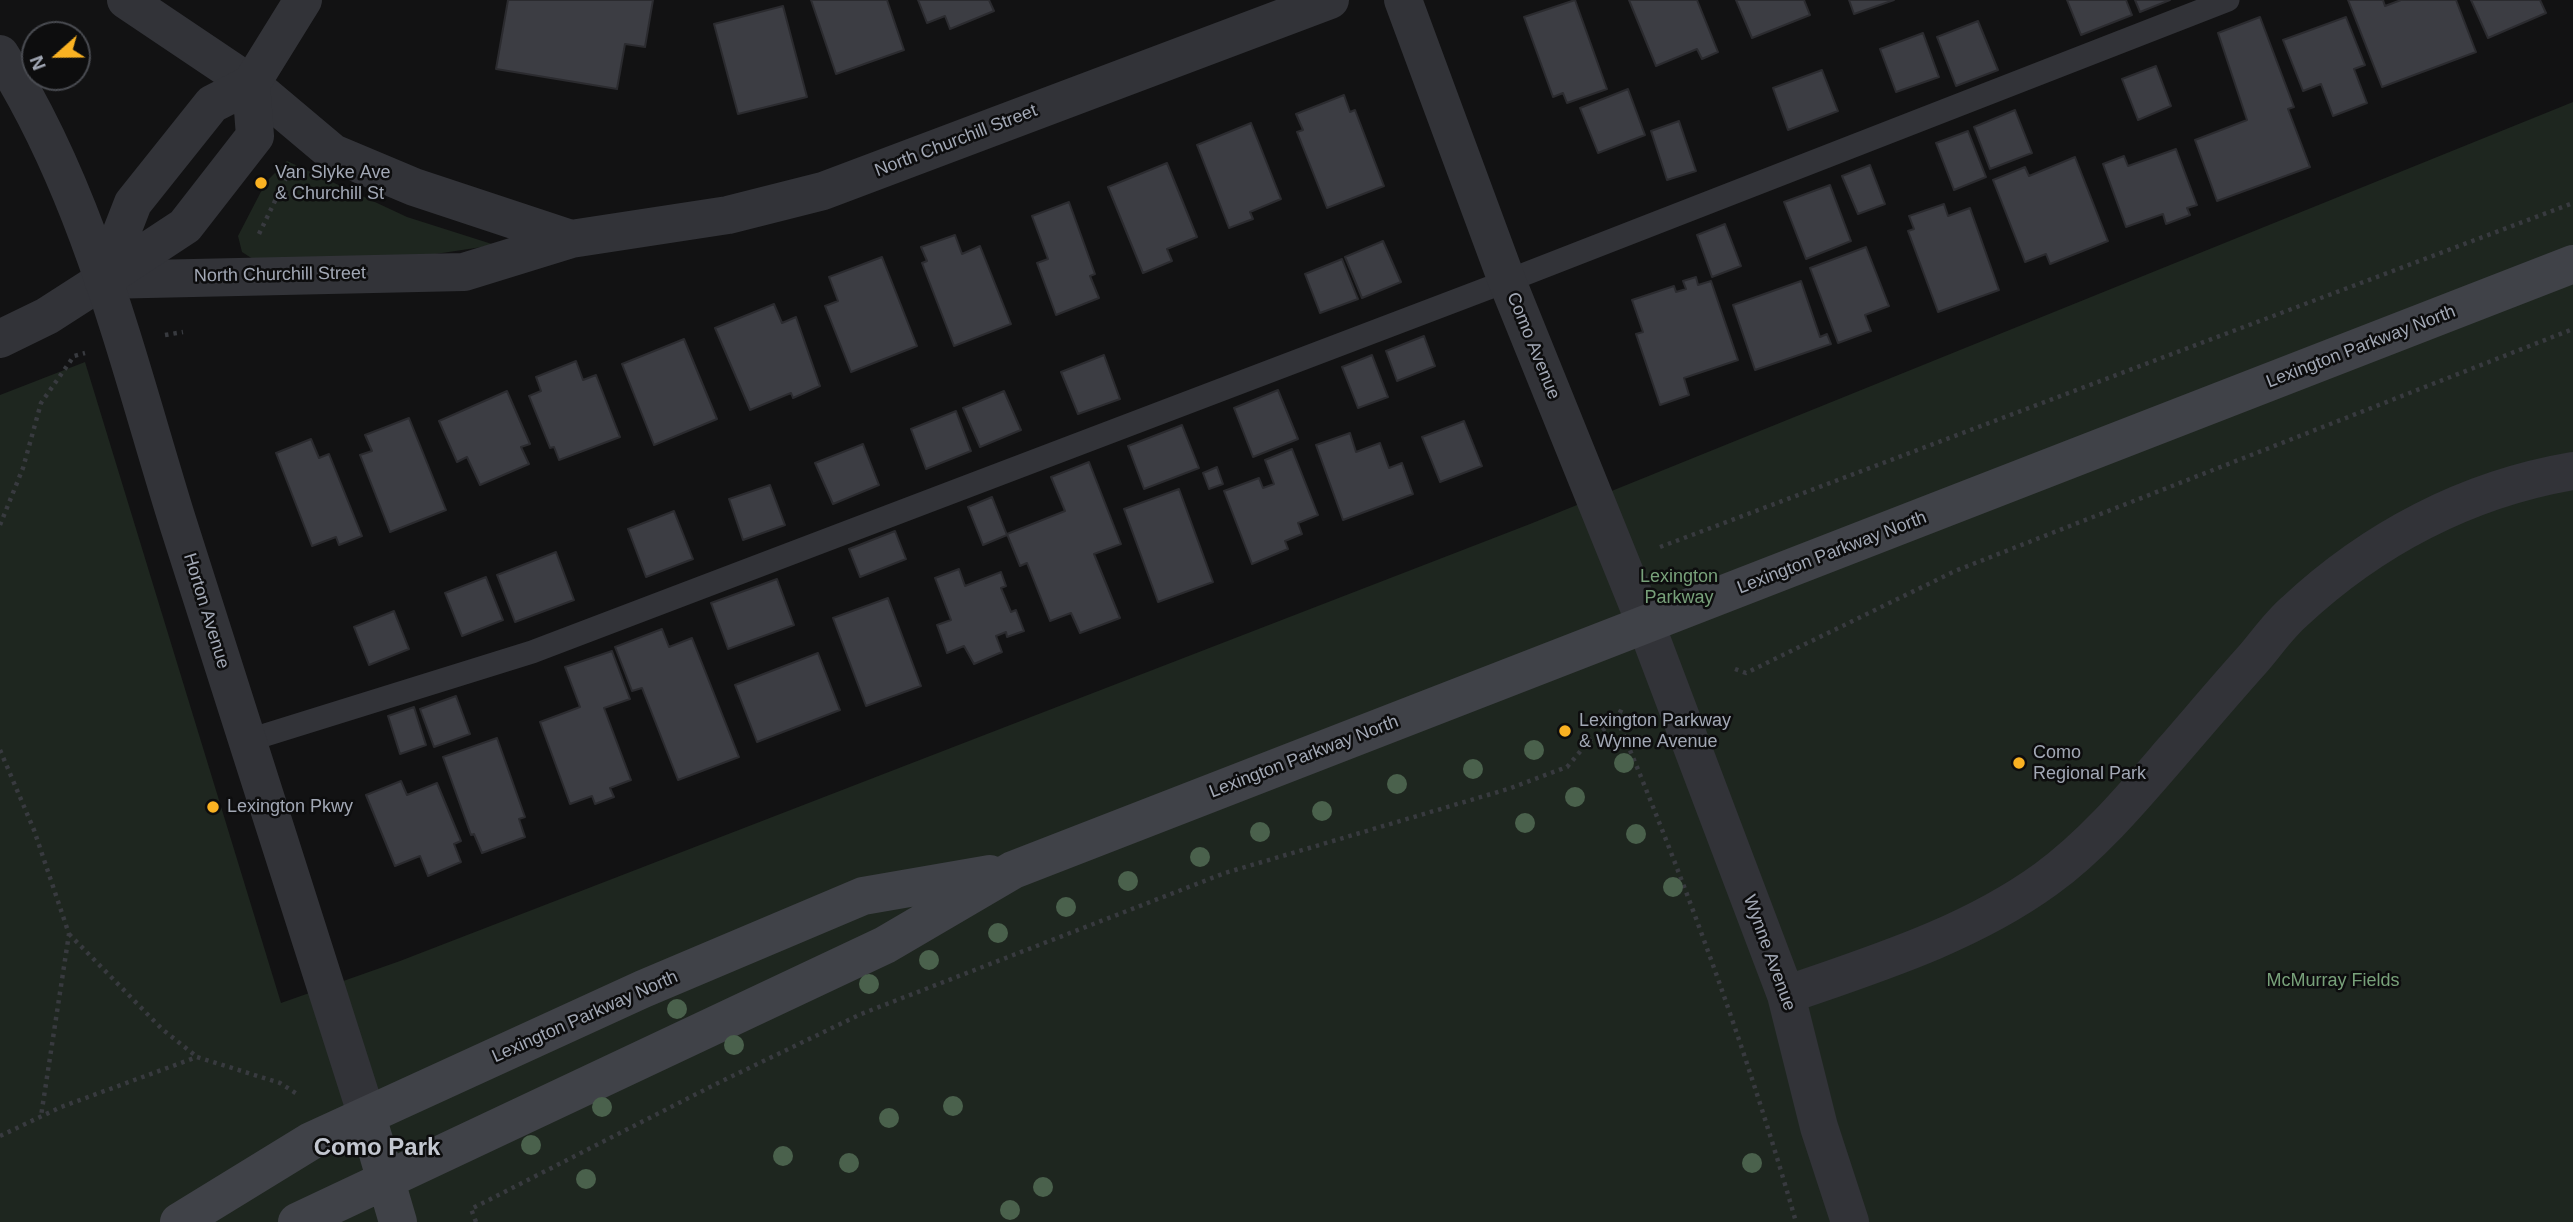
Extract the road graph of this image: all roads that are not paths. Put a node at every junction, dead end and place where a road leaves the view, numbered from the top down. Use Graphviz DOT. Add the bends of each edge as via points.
graph roads {
  1 [pos="126,0"];
  2 [pos="303,0"];
  3 [pos="1330,0"];
  4 [pos="1404,0"];
  5 [pos="2228,0"];
  6 [pos="0,54"];
  7 [pos="251,84"];
  8 [pos="571,239"];
  9 [pos="2573,264"];
  10 [pos="103,280"];
  11 [pos="1507,281"];
  12 [pos="0,339"];
  13 [pos="2573,471"];
  14 [pos="1646,625"];
  15 [pos="1671,689"];
  16 [pos="246,740"];
  17 [pos="1013,870"];
  18 [pos="1786,995"];
  19 [pos="367,1116"];
  20 [pos="385,1178"];
  21 [pos="179,1222"];
  22 [pos="297,1222"];
  23 [pos="398,1222"];
  24 [pos="1850,1222"];
  1 -- 7 [label="street, North Churchill Street"];
  2 -- 7 [label="street"];
  3 -- 8 [label="street, North Churchill Street" via="822,191 728,215"];
  4 -- 11 [label="street, Como Avenue"];
  5 -- 11 [label="lane"];
  6 -- 10 [label="street, Horton Avenue" via="40,127"];
  7 -- 8 [label="street, North Churchill Street" via="333,153 414,187"];
  7 -- 10 [label="street" via="212,104 132,203"];
  7 -- 10 [label="street" via="255,136 185,226"];
  8 -- 10 [label="street, North Churchill Street" via="464,272"];
  9 -- 14 [label="main road, Lexington Parkway North"];
  10 -- 12 [label="street"];
  10 -- 16 [label="street, Horton Avenue"];
  11 -- 14 [label="street, Como Avenue"];
  11 -- 16 [label="lane" via="532,652"];
  13 -- 18 [label="street" via="2483,493 2425,518 2362,556 2292,612 2117,816 2046,879 1965,928"];
  14 -- 15 [label="street, Como Avenue"];
  14 -- 17 [label="main road, Lexington Parkway North"];
  15 -- 18 [label="street, Wynne Avenue"];
  16 -- 19 [label="street, Horton Avenue"];
  17 -- 19 [label="main road, Lexington Parkway North" via="863,896 643,989"];
  17 -- 20 [label="main road, Lexington Parkway North" via="886,945"];
  18 -- 24 [label="street, Wynne Avenue" via="1819,1126"];
  19 -- 20 [label="main road, Horton Avenue"];
  19 -- 21 [label="main road, Lexington Parkway North" via="311,1141"];
  20 -- 22 [label="main road, Lexington Parkway North"];
  20 -- 23 [label="main road"];
}
